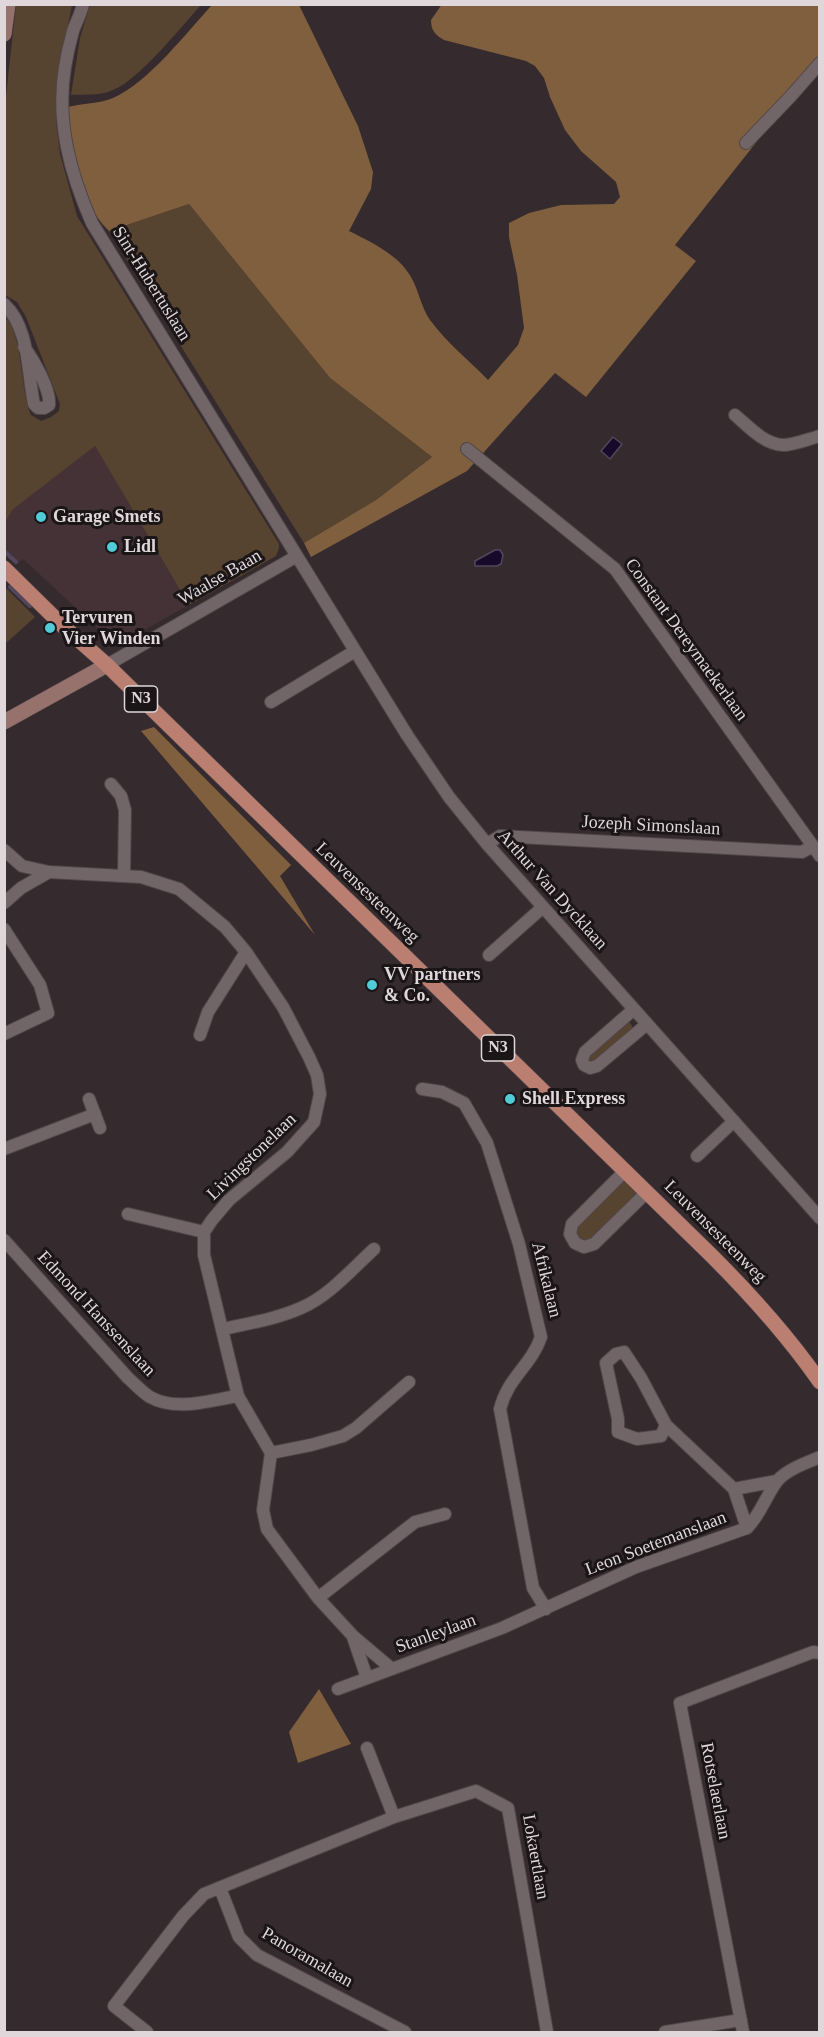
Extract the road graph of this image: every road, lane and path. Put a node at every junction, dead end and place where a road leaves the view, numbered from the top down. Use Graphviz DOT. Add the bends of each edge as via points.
graph roads {
  1 [pos="8,4"];
  2 [pos="83,4"];
  3 [pos="4,34"];
  4 [pos="819,63"];
  5 [pos="746,143"];
  6 [pos="4,304"];
  7 [pos="24,347"];
  8 [pos="735,415"];
  9 [pos="819,436"];
  10 [pos="467,449"];
  11 [pos="297,556"];
  12 [pos="4,568"];
  13 [pos="355,651"];
  14 [pos="107,665"];
  15 [pos="271,702"];
  16 [pos="4,722"];
  17 [pos="111,784"];
  18 [pos="487,843"];
  19 [pos="4,850"];
  20 [pos="816,851"];
  21 [pos="22,866"];
  22 [pos="49,872"];
  23 [pos="124,875"];
  24 [pos="21,888"];
  25 [pos="4,903"];
  26 [pos="543,907"];
  27 [pos="4,929"];
  28 [pos="246,952"];
  29 [pos="489,955"];
  30 [pos="634,1009"];
  31 [pos="647,1024"];
  32 [pos="4,1034"];
  33 [pos="200,1035"];
  34 [pos="422,1089"];
  35 [pos="89,1099"];
  36 [pos="94,1114"];
  37 [pos="734,1121"];
  38 [pos="100,1128"];
  39 [pos="4,1149"];
  40 [pos="697,1156"];
  41 [pos="625,1171"];
  42 [pos="647,1192"];
  43 [pos="128,1214"];
  44 [pos="819,1218"];
  45 [pos="204,1232"];
  46 [pos="4,1240"];
  47 [pos="374,1249"];
  48 [pos="224,1329"];
  49 [pos="409,1382"];
  50 [pos="819,1382"];
  51 [pos="238,1396"];
  52 [pos="666,1425"];
  53 [pos="271,1453"];
  54 [pos="819,1457"];
  55 [pos="777,1481"];
  56 [pos="734,1490"];
  57 [pos="445,1514"];
  58 [pos="747,1528"];
  59 [pos="318,1598"];
  60 [pos="546,1609"];
  61 [pos="353,1636"];
  62 [pos="819,1653"];
  63 [pos="392,1669"];
  64 [pos="368,1678"];
  65 [pos="338,1689"];
  66 [pos="367,1748"];
  67 [pos="394,1817"];
  68 [pos="220,1888"];
  69 [pos="741,2020"];
  70 [pos="147,2032"];
  71 [pos="405,2032"];
  72 [pos="547,2032"];
  73 [pos="665,2032"];
  74 [pos="743,2032"];
  1 -- 3 [label="street"];
  2 -- 11 [label="street, Sint-Hubertuslaan" via="65,68 63,99 66,147 78,191 92,223"];
  4 -- 5 [label="street"];
  6 -- 7 [label="street" via="16,320"];
  8 -- 9 [label="street" via="772,443 784,445"];
  10 -- 20 [label="street, Constant Dereymaekerlaan" via="615,569"];
  11 -- 13 [label="street, Arthur Van Dycklaan"];
  11 -- 14 [label="street, Waalse Baan"];
  12 -- 14 [label="main road, Leuvensesteenweg / N3"];
  13 -- 15 [label="street"];
  13 -- 18 [label="street, Arthur Van Dycklaan" via="434,776"];
  14 -- 16 [label="street, Waalse Baan"];
  14 -- 41 [label="main road, Leuvensesteenweg / N3"];
  17 -- 23 [label="street" via="121,796 125,810"];
  18 -- 20 [label="street, Jozeph Simonslaan" via="500,836"];
  18 -- 26 [label="street, Arthur Van Dycklaan"];
  19 -- 21 [label="street, Livingstonelaan"];
  21 -- 22 [label="street, Livingstonelaan"];
  21 -- 24 [label="street"];
  22 -- 23 [label="street, Livingstonelaan"];
  22 -- 24 [label="street"];
  23 -- 28 [label="street, Livingstonelaan" via="179,889 225,927"];
  24 -- 25 [label="street"];
  26 -- 29 [label="street"];
  26 -- 30 [label="street, Arthur Van Dycklaan"];
  27 -- 32 [label="street" via="40,985 48,1014"];
  28 -- 33 [label="street" via="208,1012"];
  28 -- 45 [label="street, Livingstonelaan" via="277,996 309,1057 320,1094 314,1122 287,1152 229,1200"];
  30 -- 31 [label="street, Arthur Van Dycklaan"];
  30 -- 31 [label="street" via="585,1052 584,1065 597,1066"];
  31 -- 37 [label="street, Arthur Van Dycklaan"];
  34 -- 60 [label="street, Afrikalaan" via="442,1092 464,1103 487,1143 519,1244 542,1337 537,1351 504,1392 500,1409 533,1588"];
  35 -- 36 [label="street"];
  36 -- 38 [label="street"];
  36 -- 39 [label="street"];
  37 -- 40 [label="street"];
  37 -- 44 [label="street, Arthur Van Dycklaan"];
  41 -- 42 [label="main road, Leuvensesteenweg / N3"];
  41 -- 42 [label="street" via="572,1224 570,1234 575,1243 584,1247 594,1245"];
  42 -- 50 [label="main road, Leuvensesteenweg / N3" via="757,1302"];
  43 -- 45 [label="street"];
  45 -- 48 [label="street" via="204,1255"];
  46 -- 51 [label="street, Edmond Hanssenslaan" via="128,1378 150,1396 179,1406"];
  47 -- 48 [label="street" via="331,1289 303,1307"];
  48 -- 51 [label="street"];
  49 -- 53 [label="street" via="343,1436"];
  51 -- 53 [label="street"];
  52 -- 52 [label="street" via="624,1352 616,1354 606,1363 618,1431 637,1440 661,1436"];
  52 -- 56 [label="street"];
  53 -- 59 [label="street" via="263,1510 267,1529"];
  54 -- 55 [label="street, Leon Soetemanslaan"];
  55 -- 56 [label="street, Leon Soetemanslaan"];
  55 -- 58 [label="street, Leon Soetemanslaan" via="760,1514"];
  56 -- 58 [label="street, Leon Soetemanslaan"];
  57 -- 59 [label="street" via="416,1522"];
  58 -- 60 [label="street, Leon Soetemanslaan" via="636,1567"];
  59 -- 61 [label="street"];
  60 -- 63 [label="street, Stanleylaan"];
  61 -- 63 [label="street"];
  61 -- 64 [label="street"];
  62 -- 69 [label="street, Rotselaerlaan" via="680,1703"];
  63 -- 64 [label="street, Stanleylaan"];
  64 -- 65 [label="street, Stanleylaan"];
  66 -- 67 [label="street"];
  67 -- 68 [label="street, Lokaertlaan"];
  67 -- 72 [label="street, Lokaertlaan" via="476,1791 508,1808"];
  68 -- 70 [label="street, Lokaertlaan" via="204,1894 183,1916 114,2006"];
  68 -- 71 [label="street, Panoramalaan" via="239,1937 257,1955"];
  69 -- 73 [label="street"];
  69 -- 74 [label="street, Rotselaerlaan"];
}
